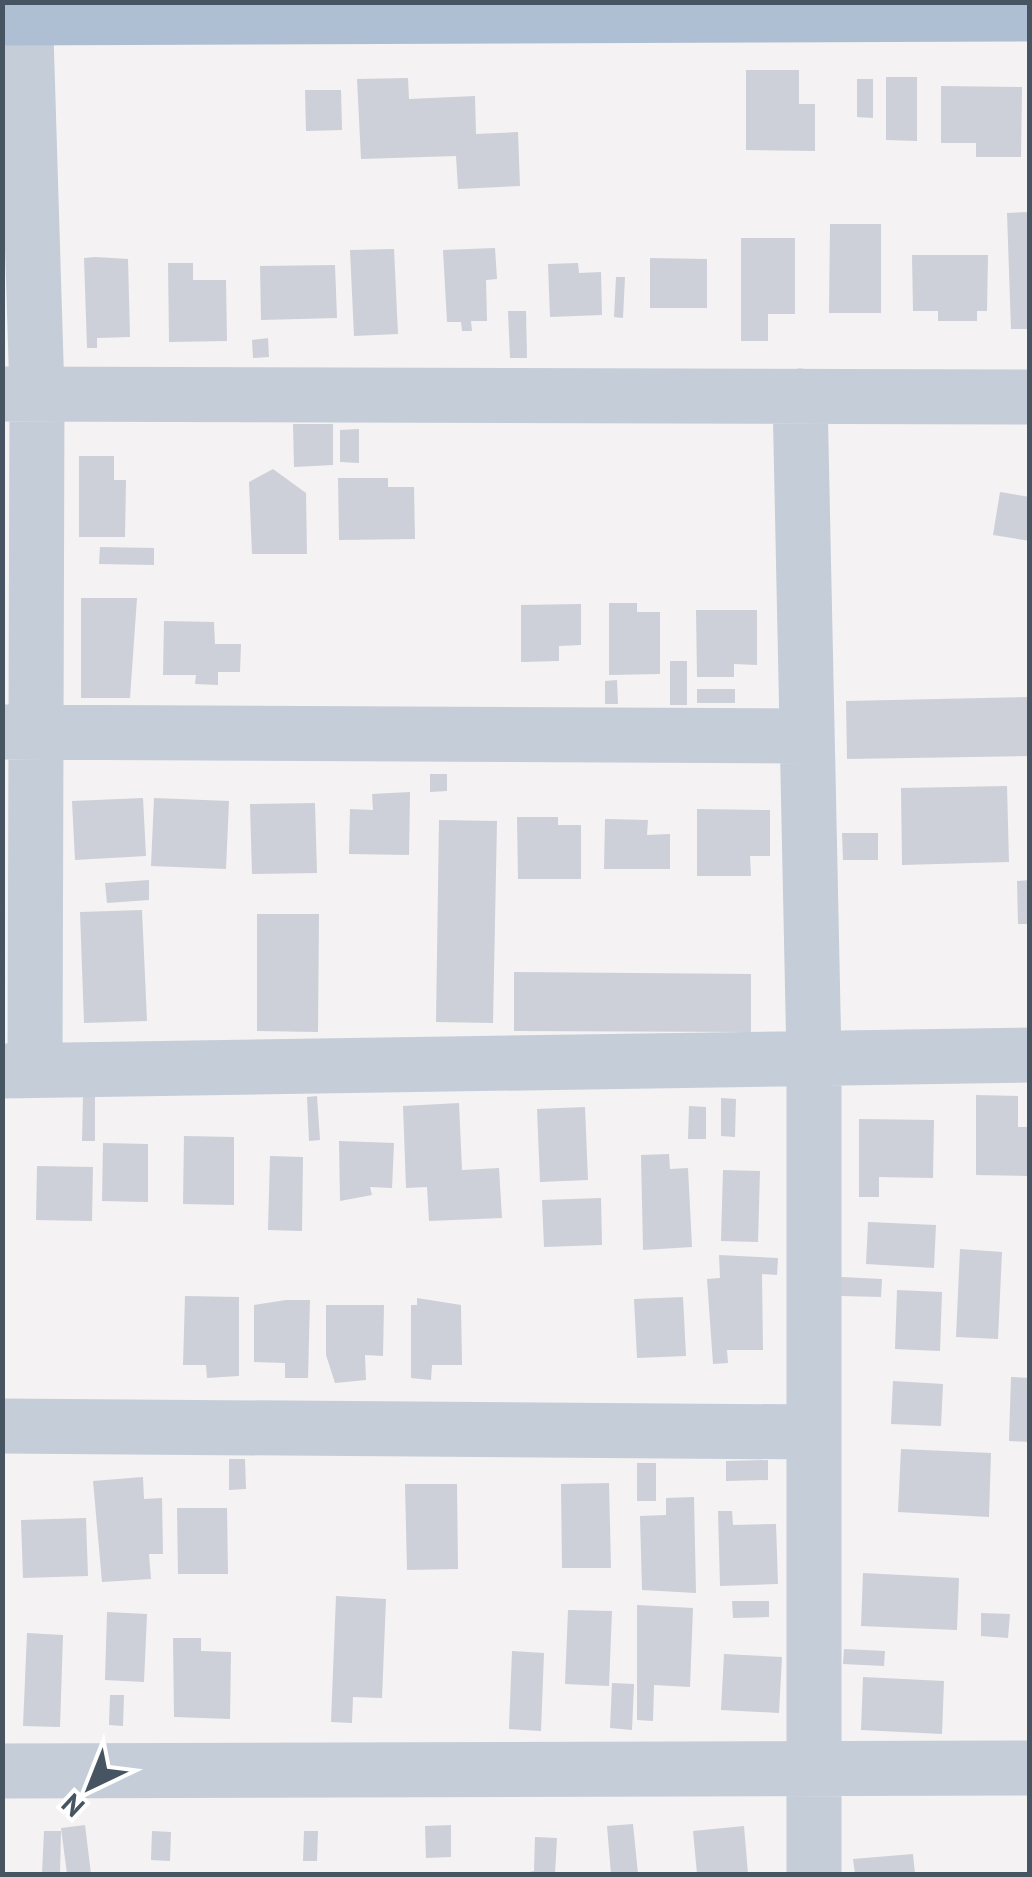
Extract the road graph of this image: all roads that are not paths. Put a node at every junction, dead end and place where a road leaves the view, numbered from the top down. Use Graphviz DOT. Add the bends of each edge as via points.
graph roads {
  1 [pos="327,10"];
  2 [pos="18,13"];
  3 [pos="1030,14"];
  4 [pos="20,394"];
  5 [pos="800,396"];
  6 [pos="1030,397"];
  7 [pos="19,732"];
  8 [pos="806,736"];
  9 [pos="1030,1055"];
  10 [pos="814,1058"];
  11 [pos="19,1070"];
  12 [pos="2,1426"];
  13 [pos="814,1432"];
  14 [pos="814,1768"];
  15 [pos="1030,1768"];
  16 [pos="2,1771"];
  17 [pos="814,1874"];
  1 -- 2 [label="main road"];
  1 -- 3 [label="main road"];
  2 -- 4 [label="street"];
  4 -- 5 [label="street"];
  4 -- 7 [label="street"];
  5 -- 6 [label="street"];
  5 -- 8 [label="street"];
  7 -- 8 [label="street"];
  7 -- 11 [label="street"];
  8 -- 10 [label="street"];
  9 -- 10 [label="street"];
  10 -- 11 [label="street"];
  10 -- 13 [label="street"];
  12 -- 13 [label="street"];
  13 -- 14 [label="street"];
  14 -- 15 [label="street"];
  14 -- 16 [label="street"];
  14 -- 17 [label="street"];
}
